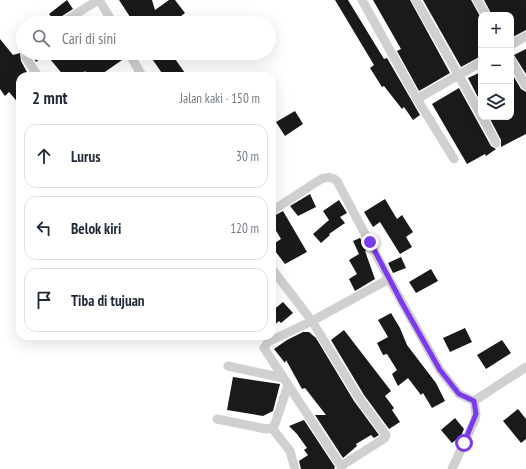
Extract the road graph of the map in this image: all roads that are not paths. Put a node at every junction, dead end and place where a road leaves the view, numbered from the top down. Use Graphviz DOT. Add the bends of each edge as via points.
graph roads {
  1 [pos="98,0"];
  2 [pos="362,0"];
  3 [pos="416,0"];
  4 [pos="477,0"];
  5 [pos="484,12"];
  6 [pos="73,16"];
  7 [pos="108,16"];
  8 [pos="526,36"];
  9 [pos="514,43"];
  10 [pos="27,60"];
  11 [pos="133,60"];
  12 [pos="478,64"];
  13 [pos="514,65"];
  14 [pos="35,72"];
  15 [pos="140,72"];
  16 [pos="459,74"];
  17 [pos="526,86"];
  18 [pos="417,99"];
  19 [pos="478,110"];
  20 [pos="483,120"];
  21 [pos="496,143"];
  22 [pos="454,159"];
  23 [pos="276,208"];
  24 [pos="276,274"];
  25 [pos="389,279"];
  26 [pos="312,320"];
  27 [pos="276,338"];
  28 [pos="272,340"];
  29 [pos="228,366"];
  30 [pos="526,367"];
  31 [pos="286,382"];
  32 [pos="474,401"];
  33 [pos="217,419"];
  34 [pos="272,428"];
  35 [pos="338,467"];
  36 [pos="295,469"];
  37 [pos="452,469"];
  1 -- 6 [label="street"];
  1 -- 7 [label="street"];
  2 -- 18 [label="street"];
  3 -- 16 [label="street"];
  4 -- 5 [label="street"];
  8 -- 9 [label="street"];
  10 -- 14 [label="street"];
  11 -- 15 [label="street"];
  12 -- 16 [label="street"];
  13 -- 17 [label="street"];
  16 -- 18 [label="street"];
  16 -- 19 [label="street"];
  18 -- 22 [label="street"];
  20 -- 21 [label="street"];
  23 -- 25 [label="street" via="321,180 332,177 337,181"];
  24 -- 26 [label="street"];
  25 -- 26 [label="street"];
  25 -- 32 [label="street" via="440,370 459,394"];
  26 -- 27 [label="street"];
  26 -- 35 [label="street" via="359,398 386,435"];
  28 -- 31 [label="street" via="264,346 265,351"];
  29 -- 31 [label="street"];
  30 -- 32 [label="street"];
  31 -- 34 [label="street"];
  31 -- 35 [label="street"];
  32 -- 37 [label="street" via="475,420"];
  33 -- 34 [label="street"];
  34 -- 36 [label="street" via="290,451"];
}
